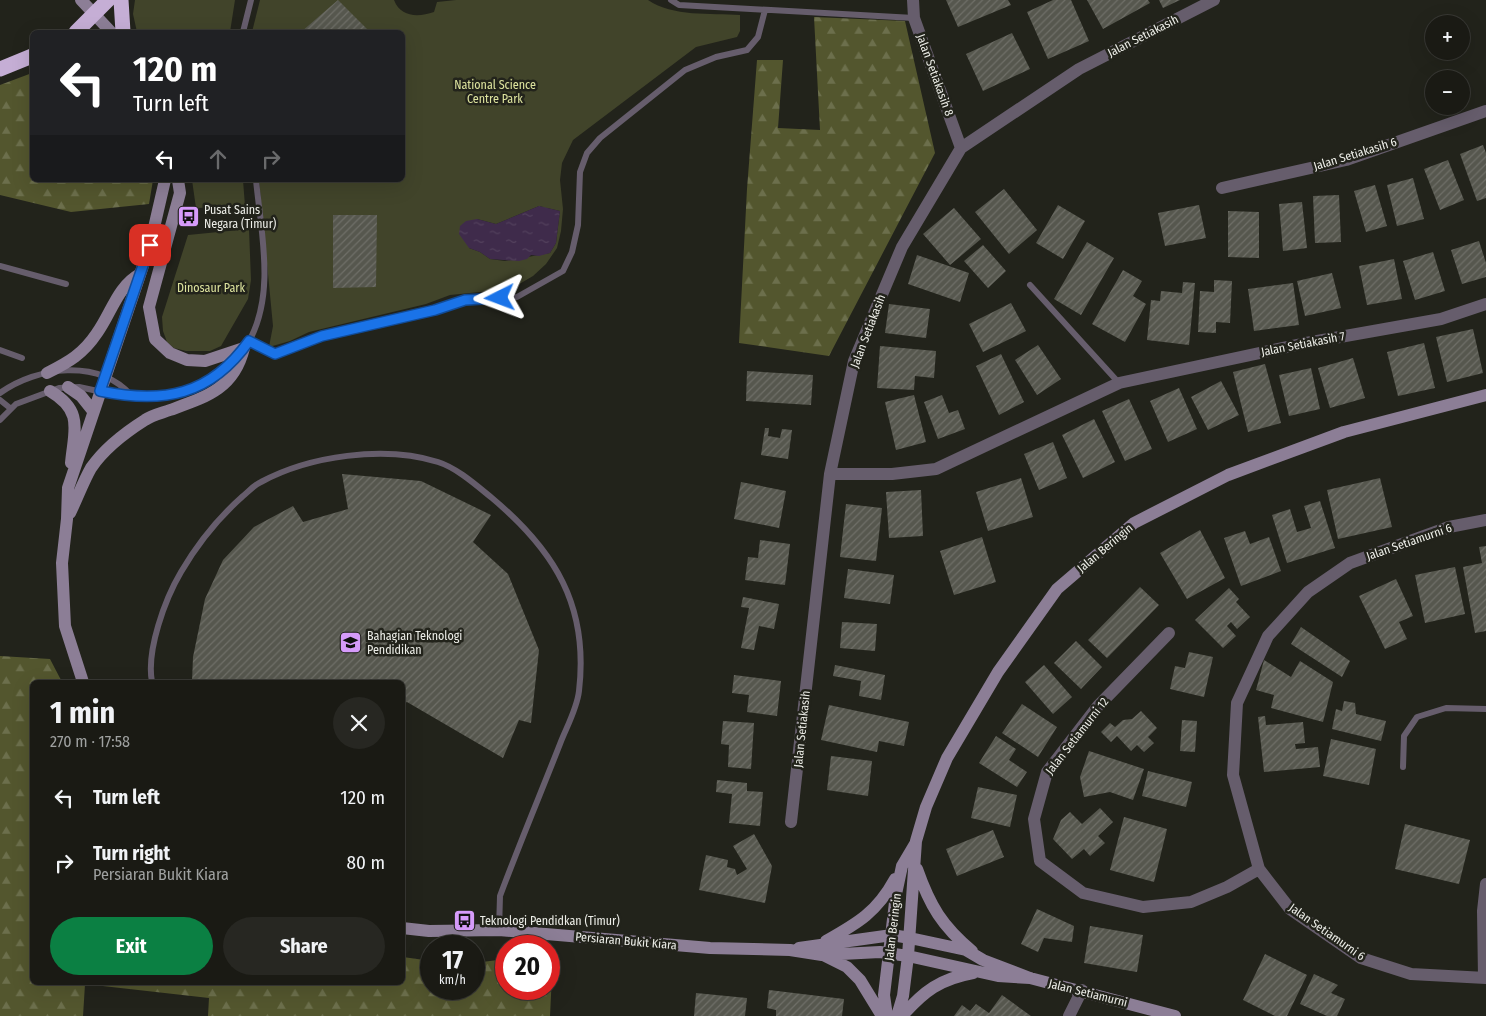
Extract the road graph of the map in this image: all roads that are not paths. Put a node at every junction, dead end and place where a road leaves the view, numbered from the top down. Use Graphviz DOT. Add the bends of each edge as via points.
graph roads {
  1 [pos="81,0"];
  2 [pos="108,0"];
  3 [pos="122,0"];
  4 [pos="251,0"];
  5 [pos="671,0"];
  6 [pos="913,0"];
  7 [pos="1214,0"];
  8 [pos="765,10"];
  9 [pos="95,16"];
  10 [pos="914,18"];
  11 [pos="78,30"];
  12 [pos="109,30"];
  13 [pos="123,30"];
  14 [pos="244,30"];
  15 [pos="30,57"];
  16 [pos="0,69"];
  17 [pos="1486,111"];
  18 [pos="961,148"];
  19 [pos="165,182"];
  20 [pos="178,182"];
  21 [pos="256,182"];
  22 [pos="1222,188"];
  23 [pos="0,266"];
  24 [pos="140,274"];
  25 [pos="66,284"];
  26 [pos="1030,285"];
  27 [pos="1486,304"];
  28 [pos="247,345"];
  29 [pos="0,350"];
  30 [pos="22,358"];
  31 [pos="46,373"];
  32 [pos="105,376"];
  33 [pos="1119,383"];
  34 [pos="68,387"];
  35 [pos="50,391"];
  36 [pos="100,391"];
  37 [pos="0,393"];
  38 [pos="131,395"];
  39 [pos="1486,395"];
  40 [pos="0,400"];
  41 [pos="10,408"];
  42 [pos="94,411"];
  43 [pos="0,420"];
  44 [pos="830,474"];
  45 [pos="68,488"];
  46 [pos="67,519"];
  47 [pos="1486,520"];
  48 [pos="1169,633"];
  49 [pos="82,680"];
  50 [pos="152,680"];
  51 [pos="1486,709"];
  52 [pos="1403,767"];
  53 [pos="791,822"];
  54 [pos="916,841"];
  55 [pos="916,865"];
  56 [pos="902,866"];
  57 [pos="1259,869"];
  58 [pos="1486,884"];
  59 [pos="405,928"];
  60 [pos="499,930"];
  61 [pos="892,935"];
  62 [pos="910,938"];
  63 [pos="821,950"];
  64 [pos="890,953"];
  65 [pos="908,956"];
  66 [pos="981,966"];
  67 [pos="1485,978"];
  68 [pos="1082,990"];
  69 [pos="882,1016"];
  70 [pos="886,1016"];
  71 [pos="898,1016"];
  72 [pos="902,1016"];
  73 [pos="1069,1016"];
  74 [pos="1175,1016"];
  1 -- 9 [label="street"];
  2 -- 9 [label="highway"];
  3 -- 13 [label="highway"];
  4 -- 14 [label="lane"];
  5 -- 8 [label="lane" via="679,5"];
  6 -- 10 [label="street, Jalan Setiakasih 8"];
  7 -- 18 [label="street, Jalan Setiakasih" via="1079,68"];
  8 -- 10 [label="lane"];
  8 -- 28 [label="lane" via="758,37 747,50 716,56 685,70 600,138 587,153 580,172 578,225 572,252 563,271 517,297 465,300 322,336 275,354"];
  9 -- 11 [label="highway"];
  9 -- 12 [label="street"];
  10 -- 18 [label="street, Jalan Setiakasih 8"];
  15 -- 16 [label="highway"];
  17 -- 22 [label="street, Jalan Setiakasih 6" via="1346,160"];
  18 -- 44 [label="street, Jalan Setiakasih" via="902,246 854,361"];
  19 -- 24 [label="street"];
  20 -- 28 [label="street" via="180,193 149,307 155,339 170,353 187,360 205,361"];
  21 -- 28 [label="lane" via="265,264 257,318"];
  23 -- 25 [label="lane"];
  24 -- 31 [label="street" via="128,281 98,332 76,358"];
  24 -- 32 [label="street"];
  26 -- 33 [label="lane"];
  27 -- 33 [label="street, Jalan Setiakasih 7" via="1441,319 1306,343"];
  28 -- 38 [label="lane" via="197,388 154,398"];
  28 -- 46 [label="street" via="232,375 219,389 209,396 147,418 112,446 91,468"];
  29 -- 30 [label="lane"];
  31 -- 32 [label="lane" via="81,369"];
  31 -- 37 [label="lane" via="23,380"];
  32 -- 36 [label="street"];
  32 -- 38 [label="lane" via="120,382"];
  33 -- 44 [label="street, Jalan Setiakasih 7" via="936,468 892,474"];
  34 -- 35 [label="lane"];
  34 -- 36 [label="lane"];
  34 -- 42 [label="street"];
  35 -- 41 [label="lane"];
  35 -- 45 [label="street" via="66,402 76,421"];
  36 -- 38 [label="lane"];
  36 -- 42 [label="street"];
  39 -- 54 [label="street, Jalan Beringin" via="1344,432 1228,475 1134,524 1057,589 998,672 946,758"];
  40 -- 41 [label="lane"];
  41 -- 43 [label="lane"];
  42 -- 45 [label="street"];
  44 -- 53 [label="street, Jalan Setiakasih"];
  45 -- 46 [label="street"];
  46 -- 49 [label="street" via="62,563 65,626"];
  47 -- 57 [label="street, Jalan Setiamurni 6" via="1449,527 1350,563 1308,592 1268,636 1237,703 1233,774"];
  48 -- 57 [label="street, Jalan Setiamurni 12" via="1098,706 1047,772 1034,818 1040,861 1083,893 1142,907 1191,902"];
  50 -- 60 [label="lane" via="159,623 170,590 196,546 217,521 259,482 313,461 354,454 438,462 474,483 522,523 549,558 572,600 581,638 579,694 500,896"];
  51 -- 52 [label="lane" via="1446,708 1417,717 1404,736"];
  54 -- 55 [label="street, Jalan Beringin"];
  54 -- 56 [label="street, Jalan Beringin"];
  55 -- 62 [label="street, Jalan Beringin"];
  55 -- 66 [label="street" via="934,911"];
  56 -- 61 [label="street, Jalan Beringin"];
  56 -- 63 [label="street" via="886,895 863,920"];
  57 -- 67 [label="street, Jalan Setiamurni 6" via="1290,909 1361,958 1412,974"];
  58 -- 67 [label="street" via="1483,911"];
  59 -- 60 [label="street, Persiaran Bukit Kiara"];
  60 -- 63 [label="street, Persiaran Bukit Kiara" via="710,948"];
  61 -- 62 [label="street, Persiaran Bukit Kiara"];
  61 -- 63 [label="street, Persiaran Bukit Kiara"];
  61 -- 64 [label="street, Jalan Beringin"];
  62 -- 65 [label="street, Jalan Beringin"];
  62 -- 66 [label="street, Jalan Setiamurni" via="966,950"];
  63 -- 64 [label="street, Persiaran Bukit Kiara"];
  63 -- 69 [label="street" via="860,980"];
  64 -- 65 [label="street, Persiaran Bukit Kiara"];
  64 -- 70 [label="street, Jalan Beringin" via="884,995"];
  65 -- 66 [label="street, Jalan Setiamurni"];
  65 -- 71 [label="street, Jalan Beringin"];
  66 -- 68 [label="street, Jalan Setiamurni"];
  66 -- 72 [label="street" via="937,984"];
  68 -- 73 [label="street"];
  68 -- 74 [label="street, Jalan Setiamurni"];
}
